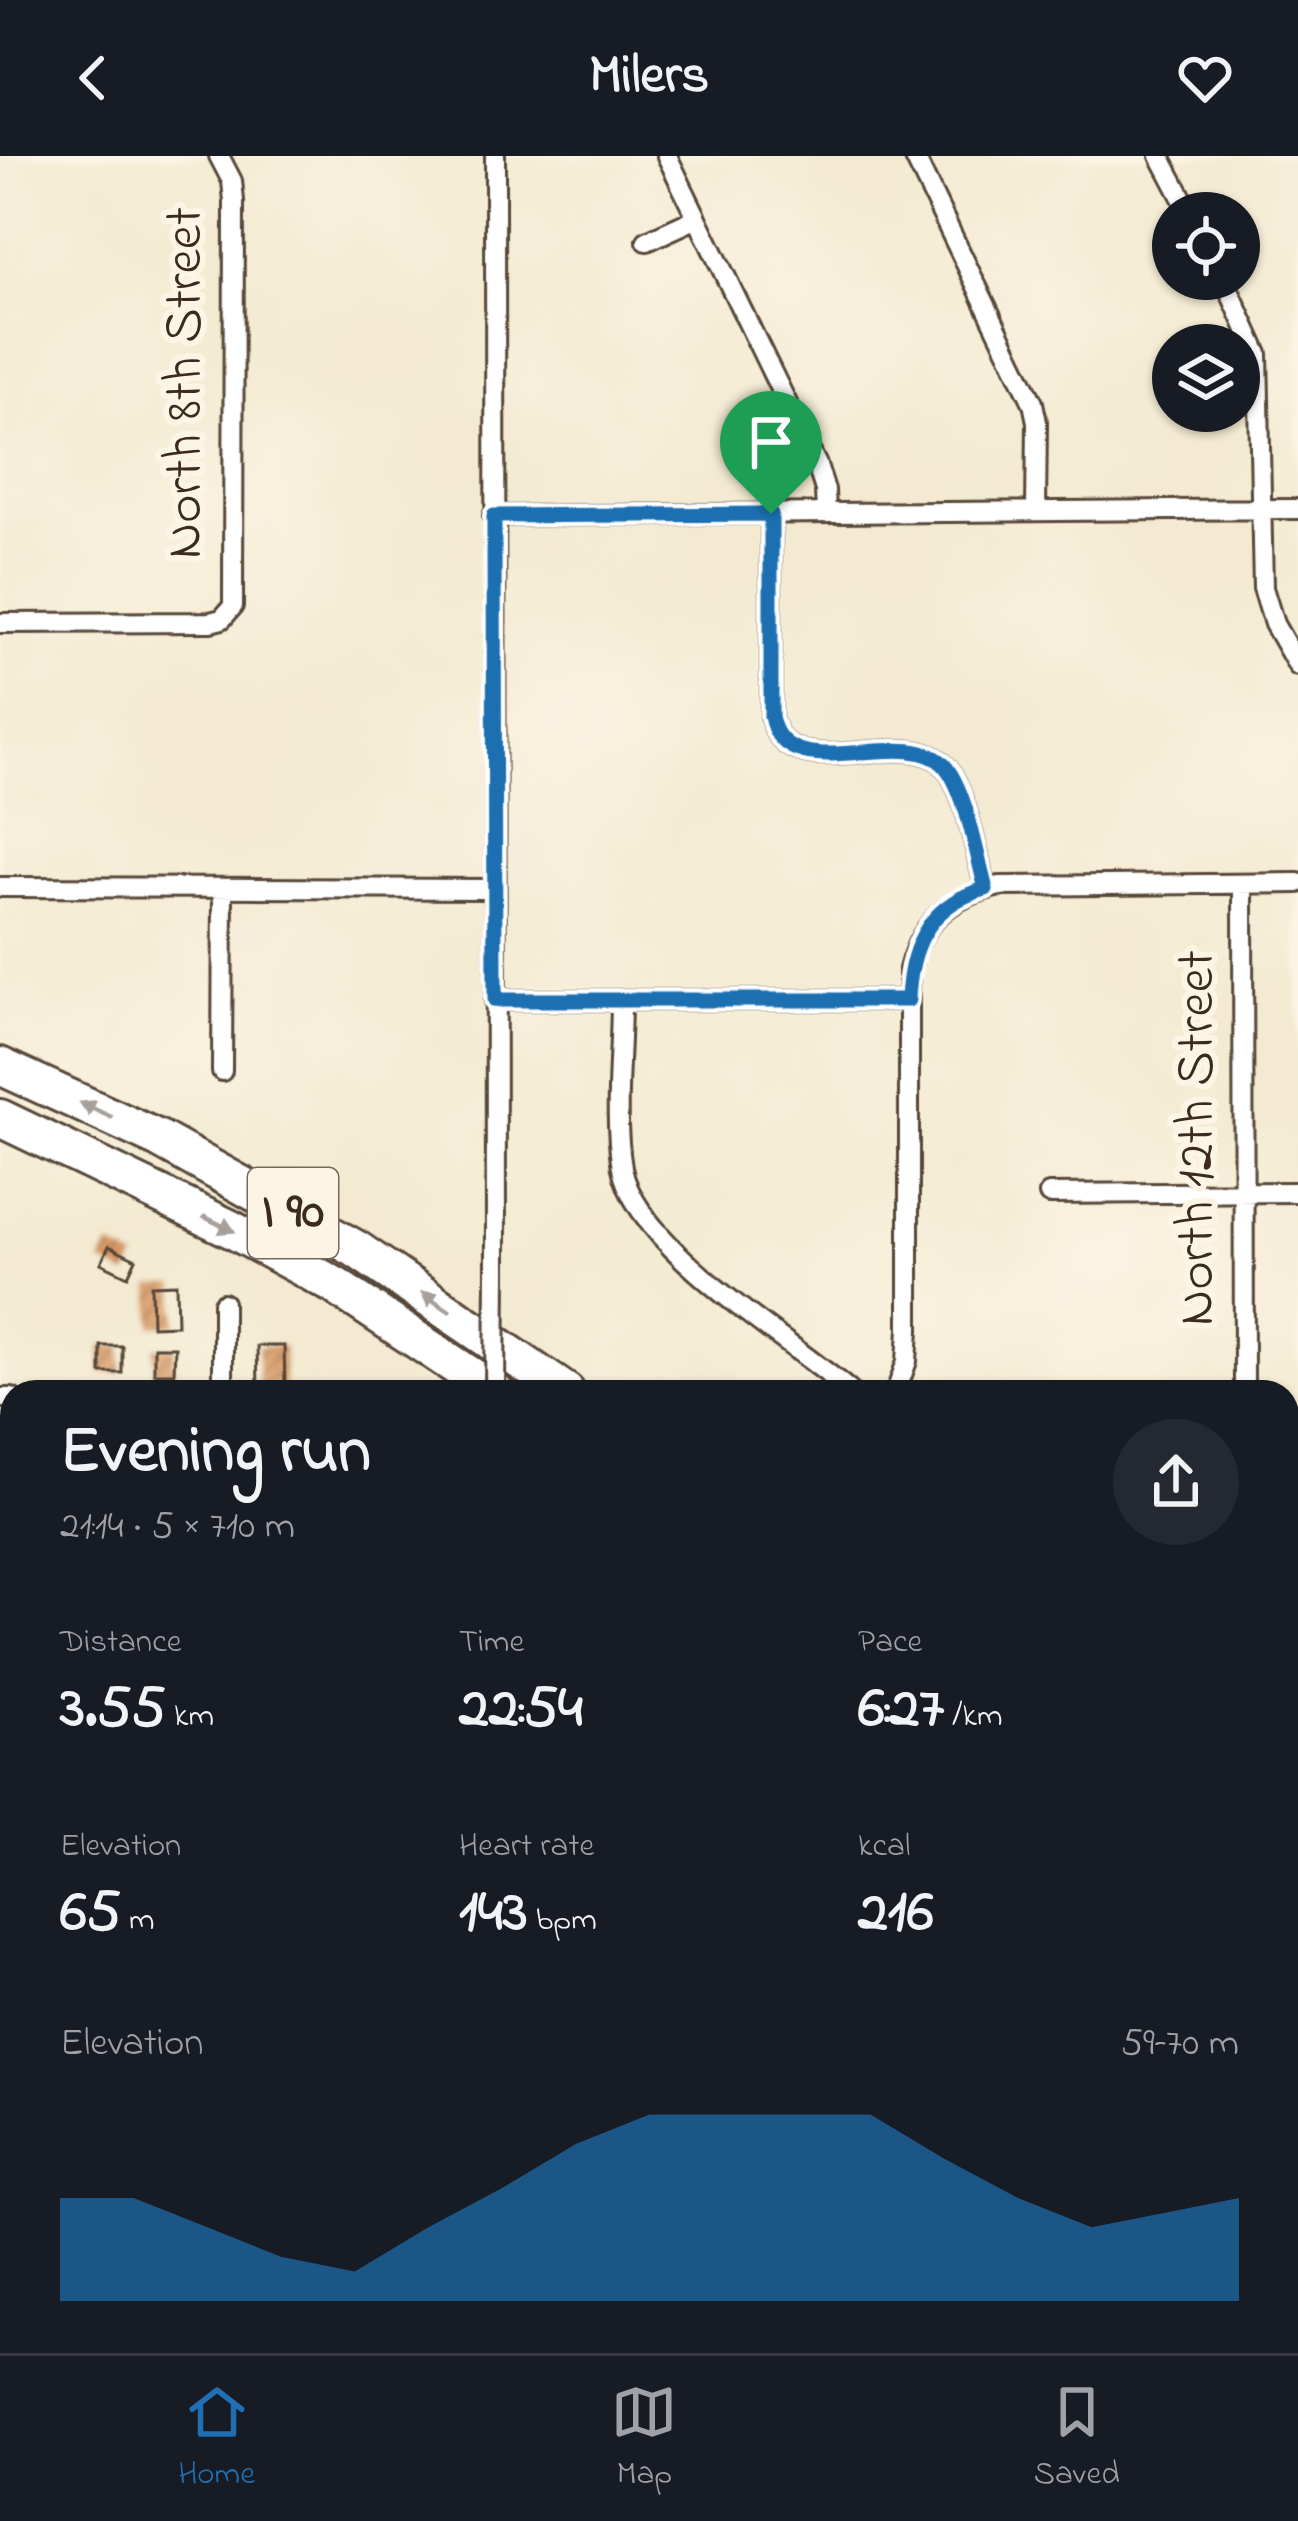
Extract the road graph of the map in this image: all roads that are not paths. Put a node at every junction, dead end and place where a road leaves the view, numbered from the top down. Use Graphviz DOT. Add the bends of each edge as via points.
graph roads {
  1 [pos="219,156"];
  2 [pos="495,156"];
  3 [pos="667,156"];
  4 [pos="914,156"];
  5 [pos="1160,156"];
  6 [pos="1179,192"];
  7 [pos="697,218"];
  8 [pos="647,241"];
  9 [pos="1234,300"];
  10 [pos="1261,509"];
  11 [pos="1298,509"];
  12 [pos="1036,510"];
  13 [pos="826,513"];
  14 [pos="771,514"];
  15 [pos="494,516"];
  16 [pos="0,623"];
  17 [pos="1298,666"];
  18 [pos="1243,884"];
  19 [pos="1298,884"];
  20 [pos="0,887"];
  21 [pos="223,888"];
  22 [pos="495,889"];
  23 [pos="986,889"];
  24 [pos="495,1000"];
  25 [pos="621,1000"];
  26 [pos="908,1000"];
  27 [pos="0,1066"];
  28 [pos="222,1071"];
  29 [pos="0,1118"];
  30 [pos="1244,1192"];
  31 [pos="1298,1192"];
  32 [pos="1049,1193"];
  33 [pos="223,1303"];
  34 [pos="223,1380"];
  35 [pos="477,1380"];
  36 [pos="495,1380"];
  37 [pos="548,1380"];
  38 [pos="836,1380"];
  39 [pos="900,1380"];
  40 [pos="1244,1380"];
  1 -- 16 [label="street, North 8th Street" via="234,201 229,613 210,622"];
  2 -- 15 [label="street"];
  3 -- 7 [label="street"];
  4 -- 12 [label="street" via="1033,403"];
  5 -- 6 [label="street"];
  7 -- 8 [label="street"];
  7 -- 13 [label="street" via="817,465"];
  9 -- 10 [label="street" via="1258,354"];
  10 -- 11 [label="street"];
  10 -- 12 [label="street"];
  10 -- 17 [label="street" via="1267,607"];
  12 -- 13 [label="street"];
  13 -- 14 [label="street"];
  14 -- 15 [label="street"];
  14 -- 23 [label="street" via="771,716 778,736 800,752 938,760 956,790"];
  15 -- 22 [label="street"];
  18 -- 19 [label="street"];
  18 -- 23 [label="street"];
  18 -- 30 [label="street, North 12th Street"];
  20 -- 21 [label="street"];
  21 -- 22 [label="street"];
  21 -- 28 [label="street"];
  22 -- 24 [label="street"];
  23 -- 26 [label="street" via="942,908 920,936"];
  24 -- 25 [label="street"];
  24 -- 36 [label="street, bridge"];
  25 -- 26 [label="street"];
  25 -- 38 [label="street" via="622,1166 641,1214 672,1250"];
  26 -- 39 [label="street" via="909,1329"];
  37 -- 27 [label="highway, I 90, one-way" via="338,1238 159,1139"];
  29 -- 35 [label="highway, I 90, one-way" via="334,1285"];
  30 -- 31 [label="street"];
  30 -- 32 [label="street"];
  30 -- 40 [label="street, North 12th Street"];
  33 -- 34 [label="street"];
}
